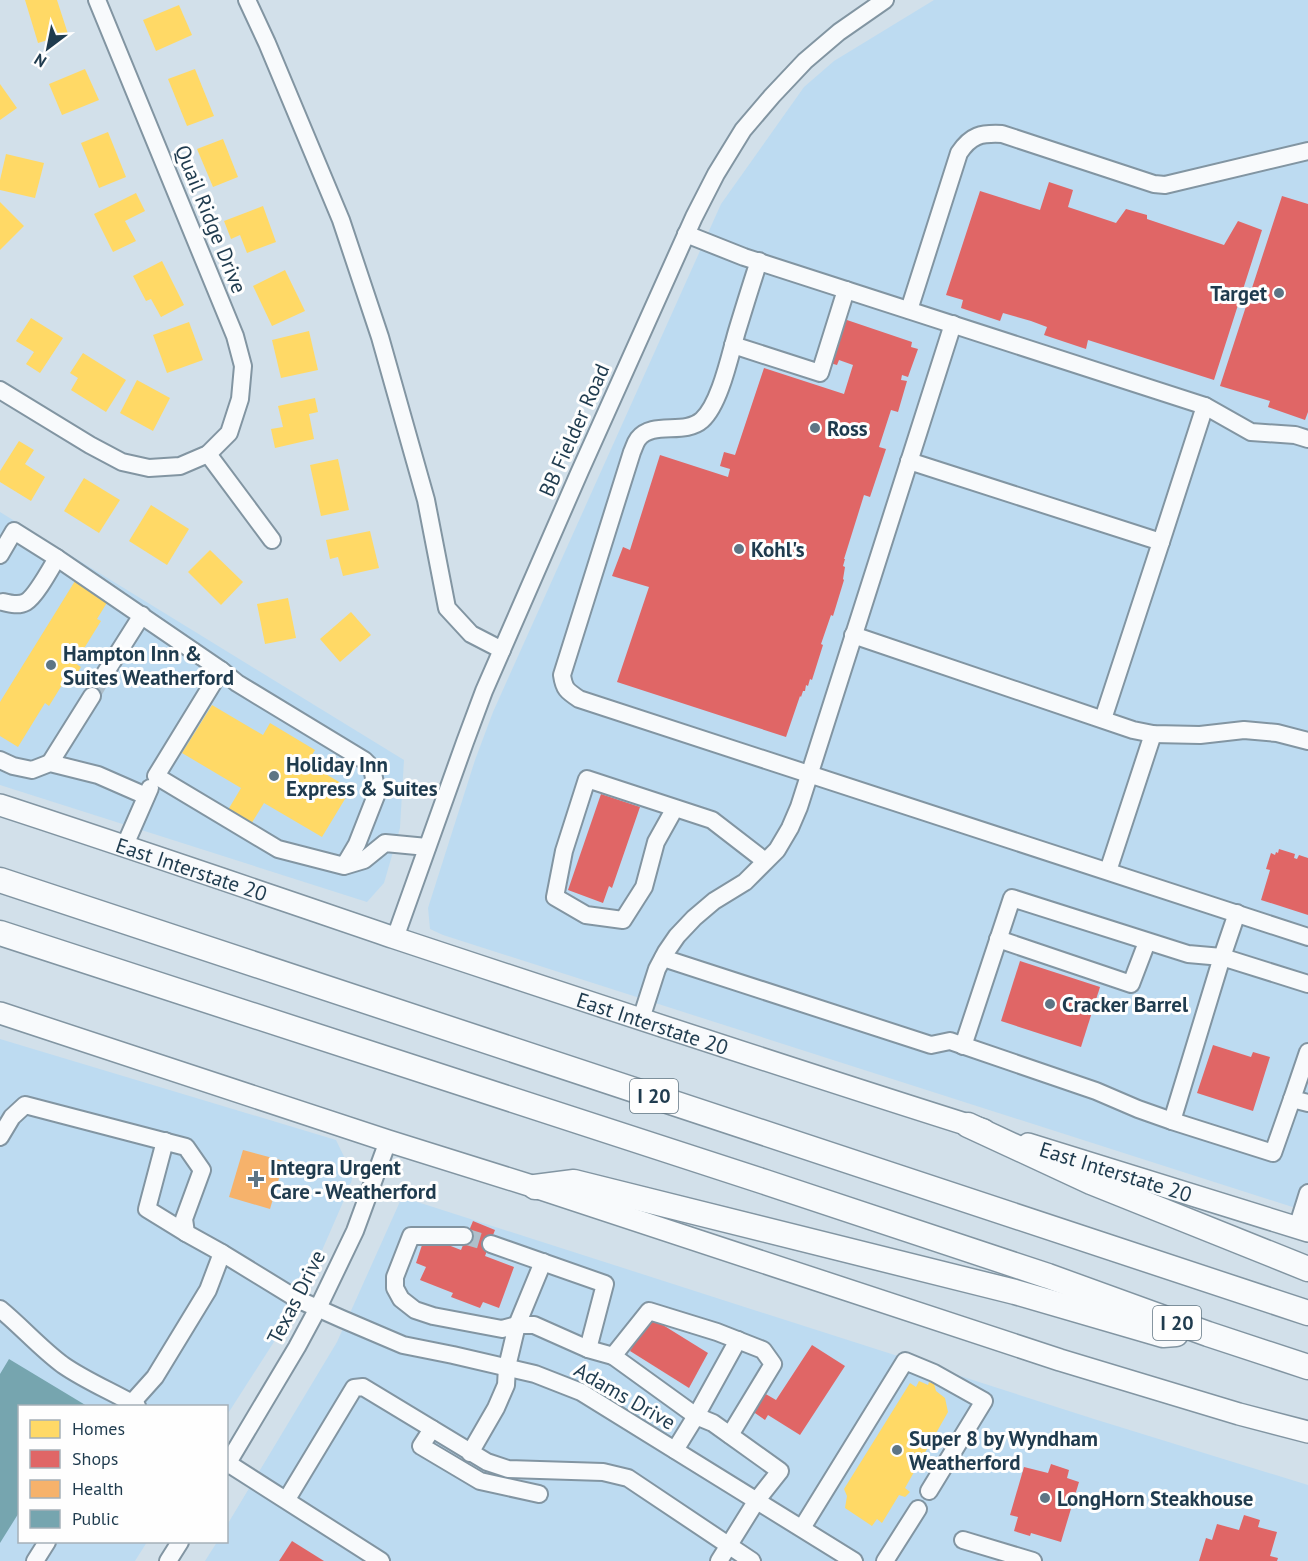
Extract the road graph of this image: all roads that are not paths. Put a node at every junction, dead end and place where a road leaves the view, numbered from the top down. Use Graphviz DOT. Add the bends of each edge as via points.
graph roads {
  1 [pos="97,0"];
  2 [pos="247,0"];
  3 [pos="885,0"];
  4 [pos="1308,151"];
  5 [pos="686,234"];
  6 [pos="759,261"];
  7 [pos="846,290"];
  8 [pos="909,310"];
  9 [pos="952,324"];
  10 [pos="733,345"];
  11 [pos="0,390"];
  12 [pos="1205,406"];
  13 [pos="1308,439"];
  14 [pos="208,454"];
  15 [pos="909,460"];
  16 [pos="272,540"];
  17 [pos="1161,542"];
  18 [pos="0,555"];
  19 [pos="57,558"];
  20 [pos="1,603"];
  21 [pos="142,615"];
  22 [pos="853,635"];
  23 [pos="502,650"];
  24 [pos="221,669"];
  25 [pos="104,675"];
  26 [pos="92,696"];
  27 [pos="1103,719"];
  28 [pos="1153,734"];
  29 [pos="1308,741"];
  30 [pos="0,760"];
  31 [pos="50,763"];
  32 [pos="809,774"];
  33 [pos="156,776"];
  34 [pos="146,796"];
  35 [pos="0,805"];
  36 [pos="675,808"];
  37 [pos="125,845"];
  38 [pos="427,847"];
  39 [pos="765,861"];
  40 [pos="344,866"];
  41 [pos="1108,871"];
  42 [pos="0,880"];
  43 [pos="1237,913"];
  44 [pos="0,933"];
  45 [pos="1308,937"];
  46 [pos="395,938"];
  47 [pos="998,939"];
  48 [pos="1147,942"];
  49 [pos="1222,957"];
  50 [pos="663,958"];
  51 [pos="1308,984"];
  52 [pos="0,1013"];
  53 [pos="641,1019"];
  54 [pos="963,1046"];
  55 [pos="1308,1052"];
  56 [pos="1300,1101"];
  57 [pos="1172,1121"];
  58 [pos="968,1125"];
  59 [pos="0,1137"];
  60 [pos="165,1141"];
  61 [pos="388,1141"];
  62 [pos="535,1187"];
  63 [pos="1308,1193"];
  64 [pos="1302,1229"];
  65 [pos="186,1233"];
  66 [pos="464,1236"];
  67 [pos="491,1244"];
  68 [pos="222,1253"];
  69 [pos="543,1262"];
  70 [pos="1308,1269"];
  71 [pos="318,1308"];
  72 [pos="0,1309"];
  73 [pos="1308,1313"];
  74 [pos="518,1324"];
  75 [pos="1208,1334"];
  76 [pos="738,1340"];
  77 [pos="588,1349"];
  78 [pos="612,1356"];
  79 [pos="507,1367"];
  80 [pos="1308,1367"];
  81 [pos="132,1405"];
  82 [pos="696,1416"];
  83 [pos="432,1429"];
  84 [pos="1308,1432"];
  85 [pos="730,1435"];
  86 [pos="675,1450"];
  87 [pos="470,1453"];
  88 [pos="228,1461"];
  89 [pos="228,1464"];
  90 [pos="929,1491"];
  91 [pos="539,1494"];
  92 [pos="287,1499"];
  93 [pos="757,1500"];
  94 [pos="918,1509"];
  95 [pos="802,1528"];
  96 [pos="963,1539"];
  97 [pos="45,1543"];
  98 [pos="179,1543"];
  99 [pos="728,1546"];
  100 [pos="35,1561"];
  101 [pos="168,1561"];
  102 [pos="381,1561"];
  103 [pos="719,1561"];
  104 [pos="752,1561"];
  105 [pos="854,1561"];
  106 [pos="885,1561"];
  107 [pos="1033,1561"];
  1 -- 14 [label="street, Quail Ridge Drive" via="235,336 243,366 240,399 229,433"];
  2 -- 23 [label="street" via="341,220 426,500 447,608 471,634"];
  3 -- 5 [label="street, BB Fielder Road" via="805,61 743,130"];
  4 -- 8 [label="street" via="1165,185 1002,134 980,135 959,153"];
  5 -- 6 [label="street"];
  5 -- 23 [label="street, BB Fielder Road"];
  6 -- 7 [label="street"];
  6 -- 10 [label="street"];
  7 -- 8 [label="street"];
  7 -- 10 [label="street" via="820,373"];
  8 -- 9 [label="street"];
  9 -- 12 [label="street"];
  9 -- 15 [label="street"];
  10 -- 32 [label="street" via="714,402 700,421 687,428 653,430 637,440 562,675 563,683 579,699"];
  11 -- 14 [label="street" via="122,462 148,468 180,466"];
  12 -- 13 [label="street" via="1251,432"];
  12 -- 17 [label="street"];
  14 -- 16 [label="street"];
  15 -- 17 [label="street"];
  15 -- 22 [label="street"];
  17 -- 27 [label="street"];
  18 -- 19 [label="street" via="14,531"];
  19 -- 20 [label="street" via="27,602"];
  19 -- 21 [label="street"];
  21 -- 24 [label="street"];
  21 -- 25 [label="street"];
  22 -- 27 [label="street"];
  22 -- 32 [label="street"];
  23 -- 38 [label="street, BB Fielder Road"];
  24 -- 33 [label="street"];
  24 -- 40 [label="street" via="372,768 377,793"];
  26 -- 31 [label="street"];
  27 -- 28 [label="street"];
  28 -- 29 [label="street" via="1200,735 1244,730"];
  28 -- 41 [label="street"];
  30 -- 31 [label="street" via="32,770"];
  31 -- 34 [label="street" via="98,775"];
  32 -- 39 [label="street" via="790,828"];
  32 -- 41 [label="street"];
  33 -- 34 [label="street"];
  33 -- 40 [label="street" via="278,849"];
  34 -- 37 [label="street"];
  35 -- 37 [label="main road, East Interstate 20"];
  36 -- 36 [label="street" via="587,779 564,851 555,897 585,915 623,920 644,887 656,842"];
  36 -- 39 [label="street" via="712,820"];
  37 -- 46 [label="main road, East Interstate 20"];
  38 -- 40 [label="street" via="385,843 364,860"];
  38 -- 46 [label="street, BB Fielder Road"];
  39 -- 50 [label="street" via="745,882 694,918"];
  41 -- 43 [label="street"];
  42 -- 73 [label="highway, I 20"];
  43 -- 45 [label="street"];
  43 -- 49 [label="street"];
  44 -- 75 [label="highway, I 20" via="765,1182"];
  46 -- 53 [label="main road, East Interstate 20"];
  47 -- 48 [label="street" via="1012,898"];
  47 -- 48 [label="street" via="1131,984"];
  47 -- 54 [label="street"];
  48 -- 49 [label="street" via="1188,954"];
  49 -- 51 [label="street"];
  49 -- 57 [label="street"];
  50 -- 53 [label="street"];
  50 -- 54 [label="street" via="931,1044 950,1041"];
  52 -- 61 [label="main road"];
  53 -- 58 [label="main road, East Interstate 20"];
  54 -- 57 [label="street"];
  55 -- 56 [label="street"];
  56 -- 57 [label="street" via="1273,1153"];
  58 -- 64 [label="main road, East Interstate 20"];
  58 -- 70 [label="highway" via="1091,1182"];
  59 -- 60 [label="street" via="25,1105"];
  60 -- 65 [label="street, Adams Drive" via="147,1209"];
  60 -- 65 [label="street" via="186,1147 202,1170 184,1220"];
  61 -- 62 [label="main road"];
  61 -- 71 [label="street, Texas Drive" via="356,1231"];
  62 -- 75 [label="highway" via="574,1182 970,1280 1163,1335"];
  62 -- 84 [label="main road" via="1060,1360"];
  63 -- 64 [label="street"];
  65 -- 68 [label="street, Adams Drive"];
  66 -- 74 [label="street" via="411,1236 395,1277 401,1299 415,1310 433,1316 502,1329"];
  67 -- 69 [label="street"];
  68 -- 71 [label="street, Adams Drive"];
  68 -- 81 [label="street" via="208,1290 155,1377"];
  69 -- 74 [label="street"];
  69 -- 77 [label="street" via="605,1284"];
  71 -- 79 [label="street, Adams Drive" via="403,1345"];
  71 -- 88 [label="street, Texas Drive"];
  72 -- 81 [label="street" via="65,1366"];
  74 -- 77 [label="street" via="534,1325"];
  74 -- 79 [label="street"];
  75 -- 80 [label="highway, I 20"];
  76 -- 78 [label="street" via="649,1311"];
  76 -- 82 [label="street"];
  76 -- 85 [label="street" via="763,1350 773,1364"];
  77 -- 78 [label="street"];
  78 -- 82 [label="street"];
  79 -- 86 [label="street, Adams Drive" via="581,1392"];
  79 -- 87 [label="street" via="506,1386"];
  82 -- 85 [label="street"];
  82 -- 86 [label="street"];
  83 -- 87 [label="street"];
  83 -- 91 [label="street" via="421,1446 480,1481"];
  83 -- 92 [label="street" via="369,1390 354,1388"];
  85 -- 93 [label="street" via="780,1471"];
  86 -- 93 [label="street, Adams Drive"];
  87 -- 99 [label="street" via="508,1469 603,1472 628,1478"];
  89 -- 92 [label="street"];
  90 -- 95 [label="street" via="984,1401 905,1361"];
  92 -- 102 [label="street"];
  93 -- 95 [label="street, Adams Drive"];
  93 -- 99 [label="street"];
  94 -- 106 [label="street"];
  95 -- 105 [label="street, Adams Drive"];
  96 -- 107 [label="street"];
  97 -- 100 [label="street"];
  98 -- 101 [label="street"];
  99 -- 103 [label="street"];
  99 -- 104 [label="street"];
}
